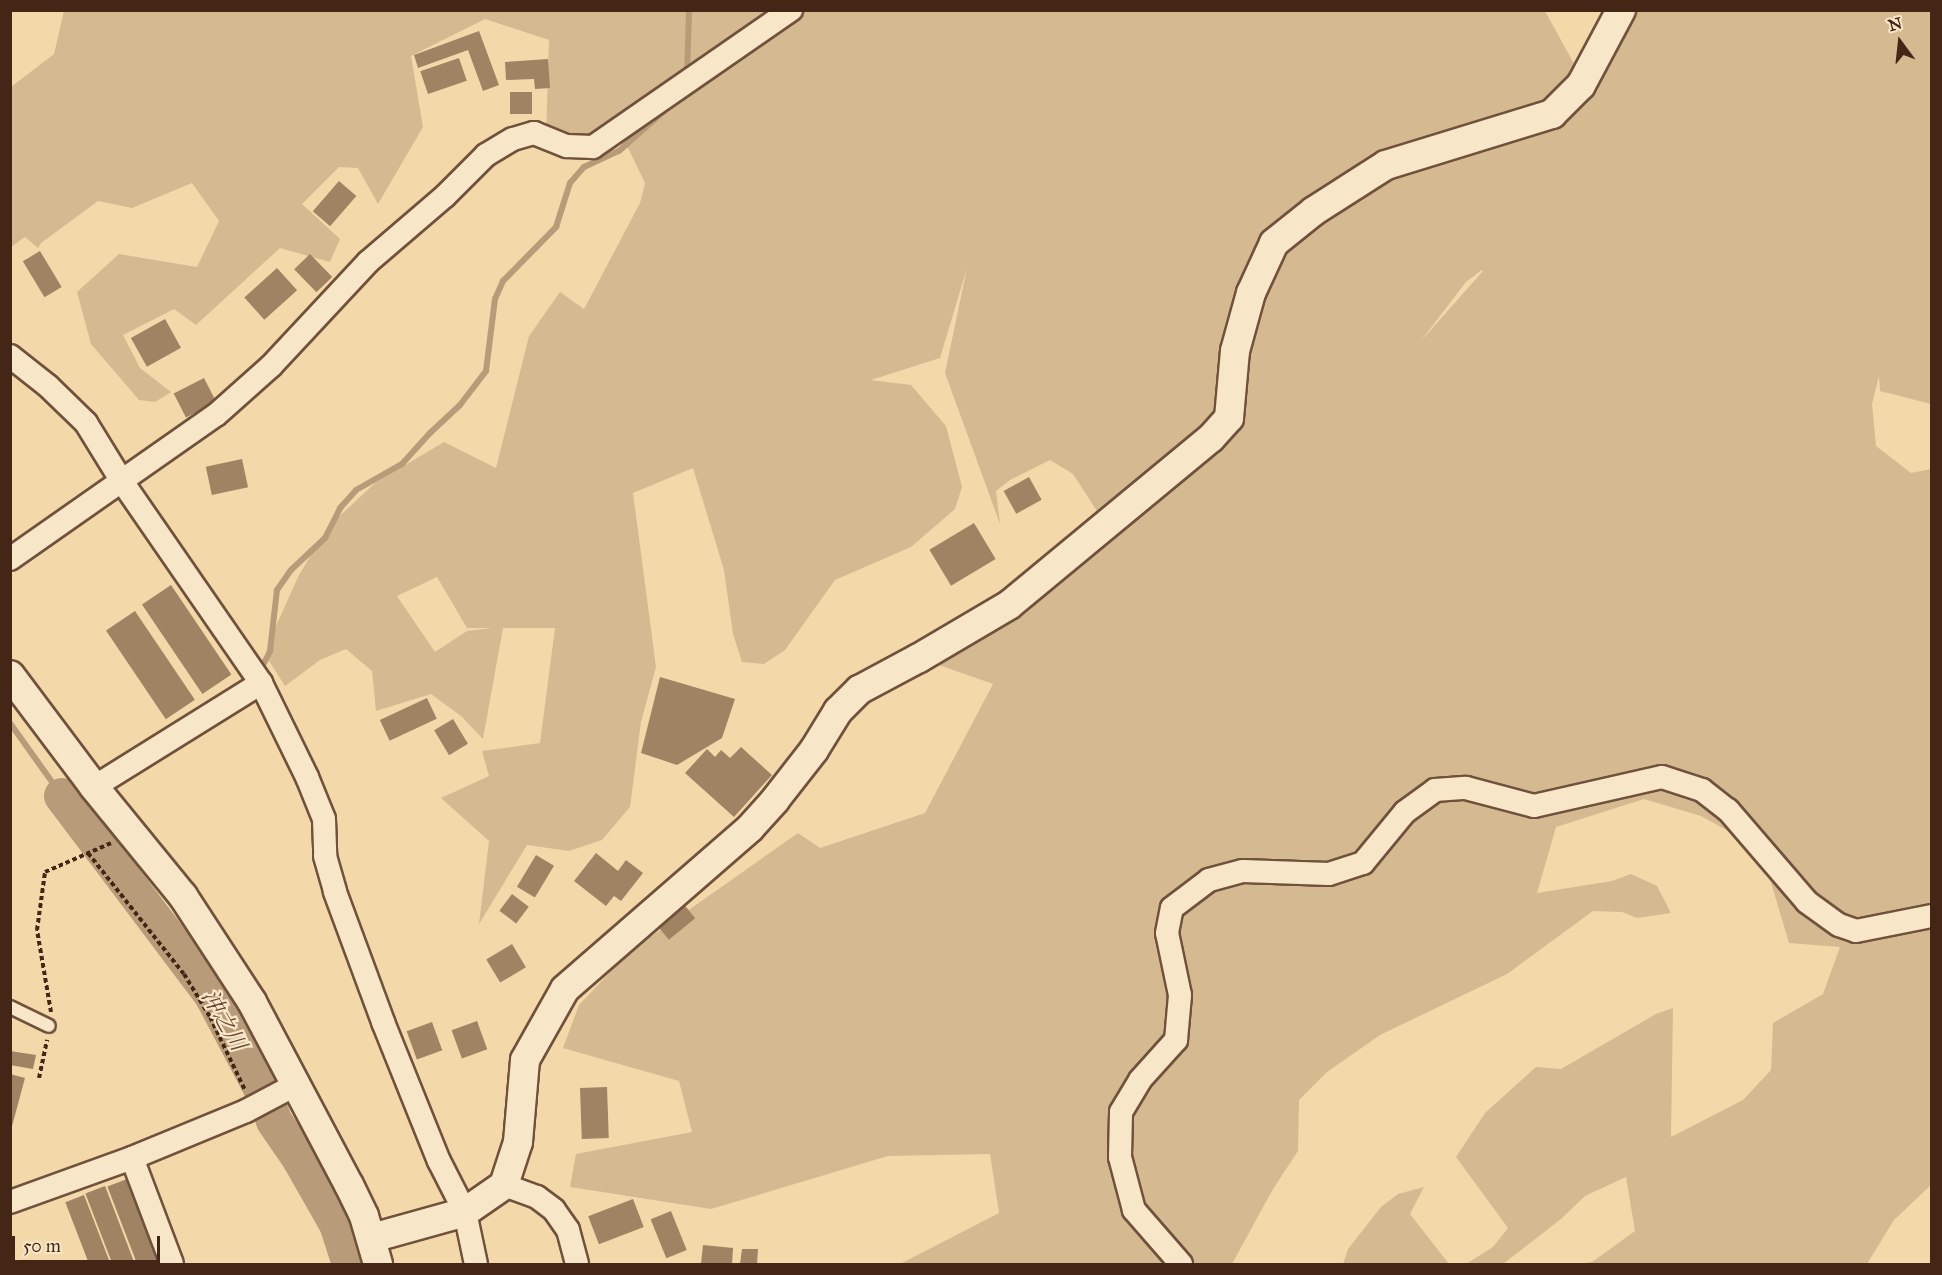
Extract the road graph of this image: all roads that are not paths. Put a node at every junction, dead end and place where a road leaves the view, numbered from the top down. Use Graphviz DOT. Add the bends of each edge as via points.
graph roads {
  1 [pos="791,10"];
  2 [pos="1621,10"];
  3 [pos="10,356"];
  4 [pos="121,480"];
  5 [pos="10,559"];
  6 [pos="10,675"];
  7 [pos="261,683"];
  8 [pos="94,788"];
  9 [pos="1932,916"];
  10 [pos="10,1007"];
  11 [pos="49,1026"];
  12 [pos="295,1085"];
  13 [pos="132,1158"];
  14 [pos="504,1185"];
  15 [pos="10,1202"];
  16 [pos="465,1212"];
  17 [pos="375,1251"];
  18 [pos="172,1264"];
  19 [pos="476,1264"];
  20 [pos="577,1264"];
  21 [pos="1181,1264"];
  1 -- 4 [label="street" via="593,147 567,146 534,133 513,139 486,155 368,262 271,366 232,401"];
  2 -- 14 [label="street" via="1581,85 1551,114 1386,165 1314,211 1274,243 1251,293 1235,351 1229,418 1206,443 1009,605 859,690 838,711 813,750 750,828 565,989 525,1060 518,1142"];
  3 -- 4 [label="street" via="86,423"];
  4 -- 5 [label="street"];
  4 -- 7 [label="street"];
  6 -- 8 [label="street"];
  7 -- 8 [label="street"];
  7 -- 16 [label="street" via="324,819 325,856 335,892 439,1161"];
  8 -- 12 [label="street" via="183,896 217,945"];
  9 -- 21 [label="street" via="1856,931 1839,925 1806,902 1728,810 1702,790 1662,777 1534,806 1466,788 1435,790 1405,812 1363,863 1329,874 1243,871 1209,880 1172,908 1167,933 1180,995 1176,1040 1140,1080 1121,1112 1120,1156 1134,1210"];
  10 -- 11 [label="lane"];
  12 -- 13 [label="street"];
  12 -- 17 [label="street" via="349,1185"];
  13 -- 15 [label="street"];
  13 -- 18 [label="street"];
  14 -- 16 [label="street"];
  14 -- 20 [label="street" via="537,1197 554,1210 568,1230"];
  16 -- 17 [label="street"];
  16 -- 19 [label="street"];
}
